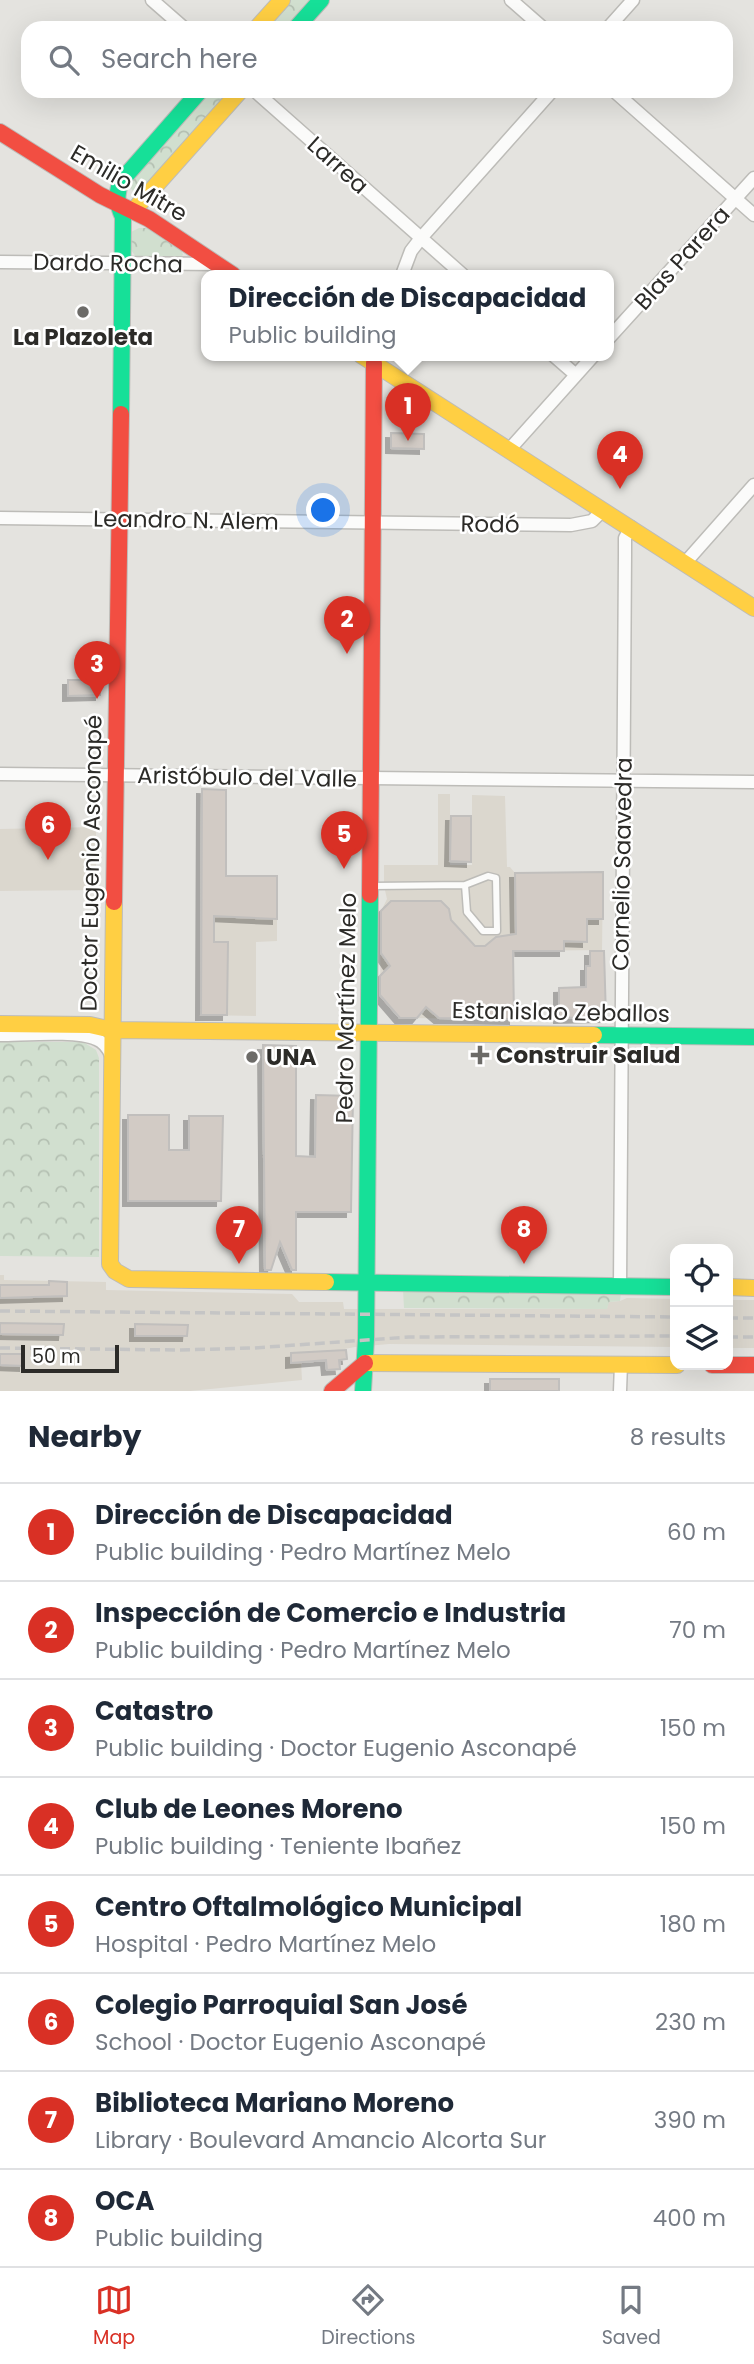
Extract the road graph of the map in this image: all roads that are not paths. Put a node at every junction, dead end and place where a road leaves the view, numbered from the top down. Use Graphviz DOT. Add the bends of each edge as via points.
graph roads {
  1 [pos="152,0"];
  2 [pos="282,0"];
  3 [pos="321,0"];
  4 [pos="511,0"];
  5 [pos="633,0"];
  6 [pos="176,21"];
  7 [pos="263,21"];
  8 [pos="302,21"];
  9 [pos="535,21"];
  10 [pos="614,21"];
  11 [pos="194,98"];
  12 [pos="234,98"];
  13 [pos="263,98"];
  14 [pos="546,98"];
  15 [pos="622,98"];
  16 [pos="0,132"];
  17 [pos="754,178"];
  18 [pos="735,199"];
  19 [pos="117,203"];
  20 [pos="133,211"];
  21 [pos="754,215"];
  22 [pos="421,238"];
  23 [pos="0,262"];
  24 [pos="122,263"];
  25 [pos="216,264"];
  26 [pos="225,270"];
  27 [pos="404,270"];
  28 [pos="457,270"];
  29 [pos="614,332"];
  30 [pos="370,361"];
  31 [pos="375,361"];
  32 [pos="560,361"];
  33 [pos="589,361"];
  34 [pos="576,375"];
  35 [pos="509,450"];
  36 [pos="754,485"];
  37 [pos="603,510"];
  38 [pos="0,518"];
  39 [pos="118,520"];
  40 [pos="372,523"];
  41 [pos="631,527"];
  42 [pos="685,563"];
  43 [pos="754,608"];
  44 [pos="0,774"];
  45 [pos="115,775"];
  46 [pos="369,778"];
  47 [pos="624,780"];
  48 [pos="754,782"];
  49 [pos="466,885"];
  50 [pos="371,886"];
  51 [pos="0,1024"];
  52 [pos="112,1030"];
  53 [pos="369,1032"];
  54 [pos="0,1035"];
  55 [pos="620,1035"];
  56 [pos="754,1037"];
  57 [pos="111,1055"];
  58 [pos="366,1284"];
  59 [pos="620,1286"];
  60 [pos="670,1287"];
  61 [pos="733,1287"];
  62 [pos="754,1288"];
  63 [pos="365,1363"];
  64 [pos="621,1364"];
  65 [pos="670,1365"];
  66 [pos="733,1365"];
  67 [pos="754,1365"];
  68 [pos="332,1391"];
  69 [pos="351,1391"];
  70 [pos="363,1391"];
  71 [pos="620,1391"];
  1 -- 6 [label="street"];
  2 -- 7 [label="street"];
  3 -- 8 [label="street"];
  4 -- 9 [label="street"];
  5 -- 10 [label="street"];
  11 -- 19 [label="street" via="122,180"];
  12 -- 20 [label="street"];
  13 -- 22 [label="street, Larrea"];
  14 -- 22 [label="street"];
  15 -- 18 [label="street"];
  16 -- 19 [label="street, Emilio Mitre"];
  17 -- 18 [label="street, Blas Parera"];
  18 -- 21 [label="street"];
  18 -- 29 [label="street, Blas Parera"];
  19 -- 20 [label="street, Emilio Mitre"];
  19 -- 24 [label="street, Doctor Eugenio Asconapé" via="123,217"];
  20 -- 25 [label="street, Emilio Mitre"];
  22 -- 27 [label="street"];
  22 -- 28 [label="street, Larrea"];
  23 -- 24 [label="street, Dardo Rocha"];
  24 -- 25 [label="street, Dardo Rocha"];
  24 -- 39 [label="street, Doctor Eugenio Asconapé"];
  25 -- 26 [label="street, Emilio Mitre"];
  30 -- 40 [label="street, Pedro Martínez Melo"];
  31 -- 35 [label="street"];
  32 -- 34 [label="street"];
  33 -- 34 [label="street"];
  34 -- 35 [label="street"];
  35 -- 37 [label="street"];
  36 -- 42 [label="street"];
  37 -- 40 [label="street, Rodó" via="592,521 571,525"];
  37 -- 41 [label="street"];
  38 -- 39 [label="street, Leandro N. Alem"];
  39 -- 40 [label="street, Leandro N. Alem"];
  39 -- 45 [label="street, Doctor Eugenio Asconapé"];
  40 -- 46 [label="street, Pedro Martínez Melo"];
  41 -- 42 [label="street"];
  41 -- 47 [label="street, Cornelio Saavedra" via="625,538"];
  42 -- 43 [label="street"];
  44 -- 45 [label="street, Aristóbulo del Valle"];
  45 -- 46 [label="street, Aristóbulo del Valle"];
  45 -- 52 [label="street, Doctor Eugenio Asconapé"];
  46 -- 47 [label="street, Aristóbulo del Valle"];
  46 -- 50 [label="street, Pedro Martínez Melo"];
  47 -- 48 [label="street, Aristóbulo del Valle"];
  47 -- 55 [label="street, Cornelio Saavedra"];
  49 -- 49 [label="lane" via="467,912 483,931 497,931 496,878 488,876"];
  49 -- 50 [label="lane"];
  50 -- 53 [label="street, Pedro Martínez Melo"];
  51 -- 52 [label="street, Estanislao Zeballos" via="90,1025"];
  52 -- 53 [label="street, Estanislao Zeballos"];
  52 -- 57 [label="street, Doctor Eugenio Asconapé"];
  53 -- 55 [label="street, Estanislao Zeballos"];
  53 -- 58 [label="street, Pedro Martínez Melo"];
  54 -- 57 [label="street" via="79,1035 96,1039"];
  55 -- 56 [label="street, Estanislao Zeballos"];
  55 -- 59 [label="street, Cornelio Saavedra"];
  57 -- 58 [label="street, Doctor Eugenio Asconapé" via="109,1256 114,1272 129,1279"];
  58 -- 59 [label="street"];
  58 -- 63 [label="street, Pedro Martínez Melo"];
  59 -- 60 [label="street"];
  61 -- 62 [label="street"];
  63 -- 64 [label="street"];
  63 -- 68 [label="street"];
  63 -- 70 [label="street, Pedro Martínez Melo"];
  64 -- 65 [label="street"];
  64 -- 71 [label="street"];
  66 -- 67 [label="street"];
  68 -- 69 [label="street"];
}
